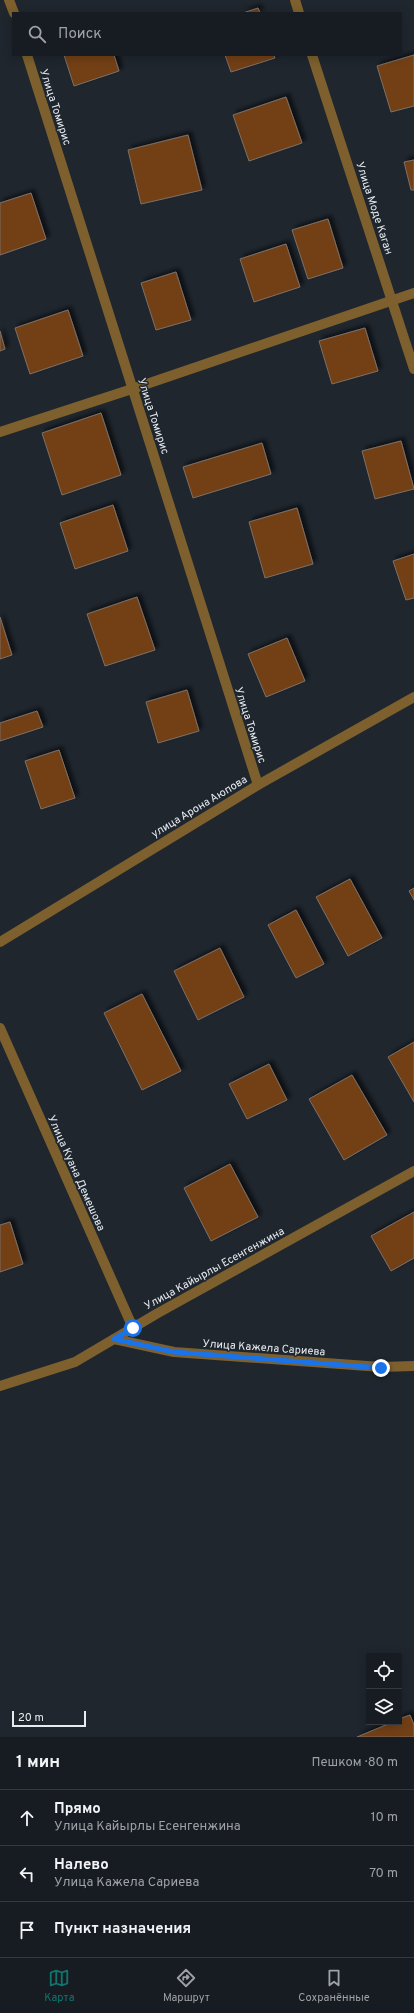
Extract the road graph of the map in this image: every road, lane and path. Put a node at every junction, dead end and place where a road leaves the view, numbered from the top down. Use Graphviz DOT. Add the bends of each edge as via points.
graph roads {
  1 [pos="10,0"];
  2 [pos="294,0"];
  3 [pos="14,12"];
  4 [pos="299,12"];
  5 [pos="27,56"];
  6 [pos="312,56"];
  7 [pos="414,293"];
  8 [pos="392,300"];
  9 [pos="414,369"];
  10 [pos="132,389"];
  11 [pos="0,432"];
  12 [pos="414,697"];
  13 [pos="258,785"];
  14 [pos="0,942"];
  15 [pos="0,1028"];
  16 [pos="414,1171"];
  17 [pos="133,1328"];
  18 [pos="114,1339"];
  19 [pos="414,1366"];
  20 [pos="0,1386"];
  1 -- 3 [label="street"];
  2 -- 4 [label="street"];
  5 -- 10 [label="street, Улица Томирис"];
  6 -- 8 [label="street, Улица Моде Каган"];
  7 -- 8 [label="street"];
  8 -- 9 [label="street, Улица Моде Каган"];
  8 -- 10 [label="street"];
  10 -- 11 [label="street"];
  10 -- 13 [label="street, Улица Томирис"];
  12 -- 13 [label="street, улица Арона Аюпова"];
  13 -- 14 [label="street, улица Арона Аюпова"];
  15 -- 17 [label="street, Улица Куана Демешова"];
  16 -- 17 [label="street, Улица Кайырлы Есенгенжина"];
  17 -- 18 [label="street, Улица Кайырлы Есенгенжина"];
  18 -- 19 [label="street, Улица Кажела Сариева" via="174,1352 381,1368"];
  18 -- 20 [label="street, Улица Кайырлы Есенгенжина" via="75,1362"];
}
